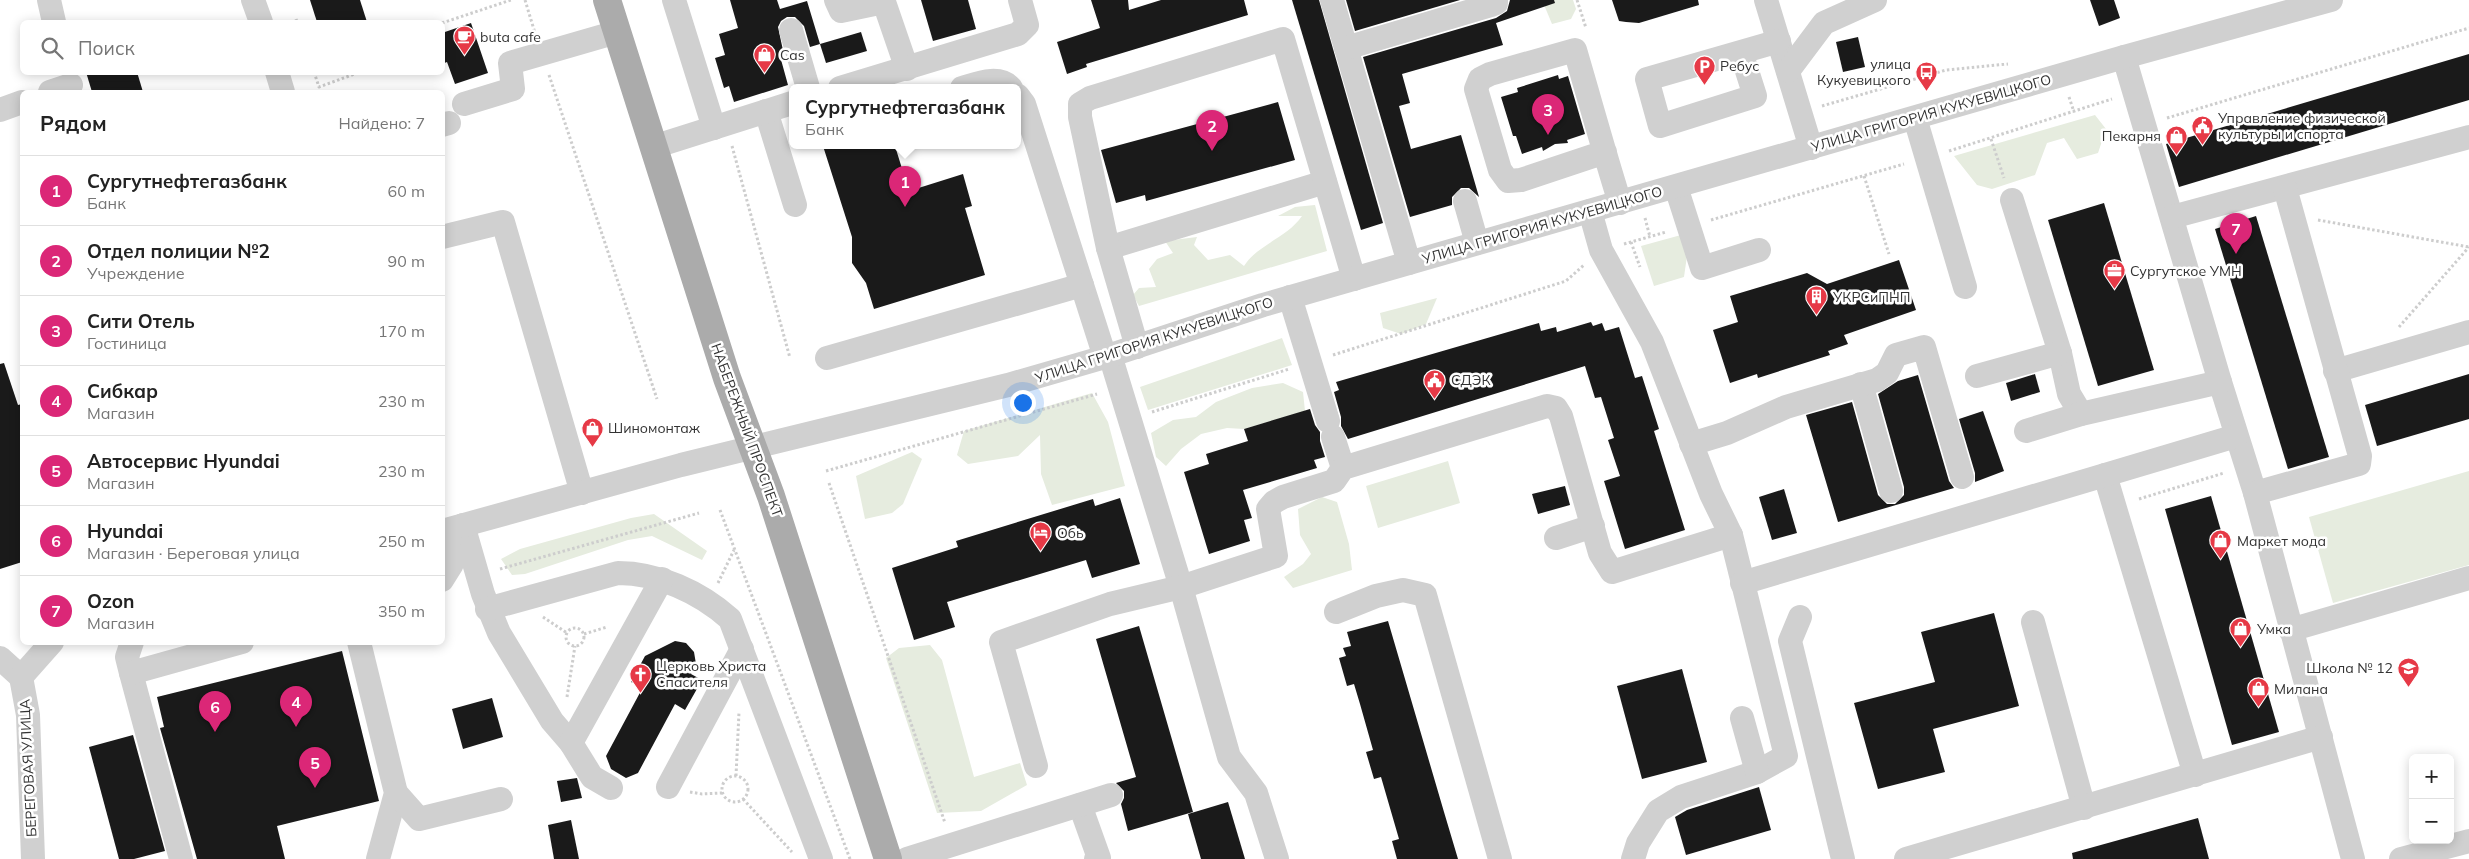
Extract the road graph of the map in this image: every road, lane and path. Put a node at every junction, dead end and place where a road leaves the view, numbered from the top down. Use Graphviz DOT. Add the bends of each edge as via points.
graph roads {
  1 [pos="48,0"];
  2 [pos="253,0"];
  3 [pos="511,0"];
  4 [pos="525,0"];
  5 [pos="607,0"];
  6 [pos="674,0"];
  7 [pos="836,0"];
  8 [pos="1020,0"];
  9 [pos="1332,0"];
  10 [pos="1496,0"];
  11 [pos="1766,0"];
  12 [pos="1875,0"];
  13 [pos="2331,0"];
  14 [pos="53,20"];
  15 [pos="260,20"];
  16 [pos="445,22"];
  17 [pos="2469,28"];
  18 [pos="791,30"];
  19 [pos="617,32"];
  20 [pos="1779,41"];
  21 [pos="1346,48"];
  22 [pos="541,52"];
  23 [pos="1741,52"];
  24 [pos="2124,57"];
  25 [pos="2010,64"];
  26 [pos="907,69"];
  27 [pos="1788,71"];
  28 [pos="278,75"];
  29 [pos="315,75"];
  30 [pos="352,75"];
  31 [pos="807,84"];
  32 [pos="854,84"];
  33 [pos="976,84"];
  34 [pos="1005,84"];
  35 [pos="282,90"];
  36 [pos="1021,100"];
  37 [pos="20,103"];
  38 [pos="464,104"];
  39 [pos="789,104"];
  40 [pos="0,110"];
  41 [pos="766,111"];
  42 [pos="1800,112"];
  43 [pos="1915,118"];
  44 [pos="2145,124"];
  45 [pos="720,126"];
  46 [pos="2469,137"];
  47 [pos="1991,139"];
  48 [pos="653,147"];
  49 [pos="1811,148"];
  50 [pos="1605,152"];
  51 [pos="1864,175"];
  52 [pos="1325,182"];
  53 [pos="1676,187"];
  54 [pos="2285,188"];
  55 [pos="2012,200"];
  56 [pos="1465,201"];
  57 [pos="1620,203"];
  58 [pos="795,205"];
  59 [pos="1590,211"];
  60 [pos="2293,216"];
  61 [pos="2172,217"];
  62 [pos="445,236"];
  63 [pos="1477,243"];
  64 [pos="2469,247"];
  65 [pos="1108,248"];
  66 [pos="1759,250"];
  67 [pos="1889,254"];
  68 [pos="1409,263"];
  69 [pos="1354,279"];
  70 [pos="1082,285"];
  71 [pos="1965,287"];
  72 [pos="1290,297"];
  73 [pos="2394,332"];
  74 [pos="2469,332"];
  75 [pos="1137,346"];
  76 [pos="2060,353"];
  77 [pos="1108,356"];
  78 [pos="790,358"];
  79 [pos="827,358"];
  80 [pos="2335,371"];
  81 [pos="1977,376"];
  82 [pos="2220,382"];
  83 [pos="1861,384"];
  84 [pos="1119,387"];
  85 [pos="657,399"];
  86 [pos="2081,414"];
  87 [pos="2026,431"];
  88 [pos="2236,436"];
  89 [pos="1691,444"];
  90 [pos="753,448"];
  91 [pos="2246,466"];
  92 [pos="1343,468"];
  93 [pos="826,472"];
  94 [pos="2105,474"];
  95 [pos="1962,477"];
  96 [pos="829,483"];
  97 [pos="1891,491"];
  98 [pos="582,493"];
  99 [pos="2255,493"];
  100 [pos="2139,499"];
  101 [pos="720,510"];
  102 [pos="699,513"];
  103 [pos="1593,526"];
  104 [pos="451,528"];
  105 [pos="1731,535"];
  106 [pos="1556,538"];
  107 [pos="734,550"];
  108 [pos="445,575"];
  109 [pos="477,575"];
  110 [pos="2469,578"];
  111 [pos="662,579"];
  112 [pos="1742,582"];
  113 [pos="1182,586"];
  114 [pos="707,602"];
  115 [pos="488,609"];
  116 [pos="1336,612"];
  117 [pos="1800,617"];
  118 [pos="2033,622"];
  119 [pos="2290,630"];
  120 [pos="49,645"];
  121 [pos="131,645"];
  122 [pos="231,645"];
  123 [pos="360,645"];
  124 [pos="575,646"];
  125 [pos="742,648"];
  126 [pos="0,658"];
  127 [pos="131,673"];
  128 [pos="21,677"];
  129 [pos="1742,718"];
  130 [pos="566,738"];
  131 [pos="2321,738"];
  132 [pos="1036,766"];
  133 [pos="1757,772"];
  134 [pos="2195,776"];
  135 [pos="668,787"];
  136 [pos="611,788"];
  137 [pos="396,793"];
  138 [pos="1111,795"];
  139 [pos="501,798"];
  140 [pos="743,799"];
  141 [pos="1080,805"];
  142 [pos="2084,808"];
  143 [pos="2469,841"];
  144 [pos="952,846"];
  145 [pos="33,859"];
  146 [pos="181,859"];
  147 [pos="378,859"];
  148 [pos="798,859"];
  149 [pos="821,859"];
  150 [pos="850,859"];
  151 [pos="888,859"];
  152 [pos="907,859"];
  153 [pos="1096,859"];
  154 [pos="1276,859"];
  155 [pos="1500,859"];
  156 [pos="1633,859"];
  157 [pos="1843,859"];
  158 [pos="1906,859"];
  159 [pos="2353,859"];
  160 [pos="2401,859"];
  1 -- 14 [label="street"];
  2 -- 15 [label="street"];
  3 -- 16 [label="path"];
  4 -- 22 [label="path"];
  5 -- 19 [label="main road, НАБЕРЕЖНЫЙ ПРОСПЕКТ"];
  6 -- 45 [label="street"];
  7 -- 26 [label="street" via="841,11 884,2"];
  8 -- 26 [label="street" via="1027,25 1018,34"];
  9 -- 21 [label="street"];
  10 -- 21 [label="street" via="1496,3"];
  11 -- 20 [label="street"];
  12 -- 27 [label="street" via="1824,23"];
  13 -- 24 [label="street, УЛИЦА ГРИГОРИЯ КУКУЕВИЦКОГО"];
  17 -- 44 [label="path"];
  18 -- 31 [label="street"];
  19 -- 22 [label="street"];
  19 -- 48 [label="main road, НАБЕРЕЖНЫЙ ПРОСПЕКТ"];
  20 -- 23 [label="street"];
  20 -- 27 [label="street"];
  21 -- 68 [label="street"];
  22 -- 38 [label="street" via="510,63 513,89"];
  22 -- 85 [label="path"];
  24 -- 43 [label="street, УЛИЦА ГРИГОРИЯ КУКУЕВИЦКОГО"];
  24 -- 44 [label="street"];
  25 -- 42 [label="path" via="1946,70"];
  26 -- 32 [label="street"];
  27 -- 42 [label="street"];
  28 -- 35 [label="street"];
  29 -- 30 [label="path" via="319,87"];
  33 -- 34 [label="street" via="991,80"];
  36 -- 70 [label="street"];
  37 -- 40 [label="street"];
  39 -- 41 [label="street"];
  41 -- 45 [label="street"];
  41 -- 58 [label="street"];
  42 -- 49 [label="street"];
  43 -- 49 [label="street, УЛИЦА ГРИГОРИЯ КУКУЕВИЦКОГО"];
  43 -- 71 [label="street"];
  44 -- 61 [label="street"];
  45 -- 48 [label="street"];
  45 -- 78 [label="path"];
  46 -- 54 [label="street"];
  47 -- 55 [label="path"];
  48 -- 90 [label="main road, НАБЕРЕЖНЫЙ ПРОСПЕКТ" via="727,378"];
  49 -- 53 [label="street, УЛИЦА ГРИГОРИЯ КУКУЕВИЦКОГО"];
  50 -- 50 [label="street" via="1521,180 1508,180 1500,170 1476,89 1480,79 1575,50"];
  50 -- 57 [label="street"];
  51 -- 67 [label="path"];
  52 -- 65 [label="street"];
  52 -- 65 [label="street" via="1283,39 1117,89 1080,104"];
  52 -- 69 [label="street"];
  53 -- 57 [label="street, УЛИЦА ГРИГОРИЯ КУКУЕВИЦКОГО"];
  53 -- 66 [label="street" via="1702,268"];
  54 -- 60 [label="street"];
  54 -- 61 [label="street"];
  55 -- 76 [label="street"];
  56 -- 63 [label="street"];
  57 -- 59 [label="street, УЛИЦА ГРИГОРИЯ КУКУЕВИЦКОГО"];
  59 -- 63 [label="street, УЛИЦА ГРИГОРИЯ КУКУЕВИЦКОГО"];
  59 -- 89 [label="street" via="1601,250 1652,342"];
  60 -- 64 [label="path"];
  60 -- 80 [label="street"];
  61 -- 82 [label="street"];
  62 -- 98 [label="street" via="503,222"];
  63 -- 68 [label="street, УЛИЦА ГРИГОРИЯ КУКУЕВИЦКОГО"];
  64 -- 73 [label="path"];
  65 -- 75 [label="street"];
  68 -- 69 [label="street, УЛИЦА ГРИГОРИЯ КУКУЕВИЦКОГО"];
  69 -- 72 [label="street, УЛИЦА ГРИГОРИЯ КУКУЕВИЦКОГО"];
  70 -- 77 [label="street"];
  70 -- 79 [label="street"];
  72 -- 75 [label="street, УЛИЦА ГРИГОРИЯ КУКУЕВИЦКОГО"];
  72 -- 92 [label="street"];
  74 -- 80 [label="street"];
  75 -- 77 [label="street, УЛИЦА ГРИГОРИЯ КУКУЕВИЦКОГО"];
  76 -- 81 [label="street"];
  76 -- 86 [label="street" via="2069,394"];
  77 -- 84 [label="street"];
  77 -- 90 [label="street, УЛИЦА ГРИГОРИЯ КУКУЕВИЦКОГО" via="943,403"];
  80 -- 99 [label="street" via="2360,456 2359,464"];
  82 -- 86 [label="street"];
  82 -- 88 [label="street"];
  83 -- 89 [label="street" via="1786,407 1727,433"];
  83 -- 95 [label="street" via="1886,373 1896,355 1924,347"];
  83 -- 97 [label="street"];
  84 -- 93 [label="path"];
  84 -- 113 [label="street"];
  86 -- 87 [label="street"];
  88 -- 91 [label="street"];
  88 -- 94 [label="street"];
  89 -- 105 [label="street"];
  90 -- 98 [label="street, УЛИЦА ГРИГОРИЯ КУКУЕВИЦКОГО"];
  90 -- 151 [label="main road, НАБЕРЕЖНЫЙ ПРОСПЕКТ"];
  91 -- 99 [label="street"];
  91 -- 100 [label="path"];
  92 -- 103 [label="street" via="1547,406 1556,408"];
  92 -- 113 [label="street" via="1334,481 1274,502 1268,510 1276,556"];
  94 -- 112 [label="street"];
  94 -- 134 [label="street"];
  96 -- 144 [label="path"];
  98 -- 104 [label="street, УЛИЦА ГРИГОРИЯ КУКУЕВИЦКОГО"];
  99 -- 119 [label="street"];
  101 -- 107 [label="path"];
  102 -- 109 [label="path"];
  103 -- 105 [label="street" via="1600,553 1612,572"];
  103 -- 106 [label="street"];
  104 -- 108 [label="street" via="452,564"];
  104 -- 109 [label="street"];
  105 -- 112 [label="street"];
  107 -- 114 [label="path"];
  107 -- 150 [label="path"];
  109 -- 115 [label="street"];
  110 -- 119 [label="street"];
  111 -- 114 [label="street"];
  111 -- 115 [label="street" via="638,573 618,573"];
  111 -- 130 [label="street"];
  112 -- 133 [label="street" via="1786,756"];
  113 -- 132 [label="street" via="1110,604 1002,642"];
  113 -- 154 [label="street" via="1229,757 1256,793"];
  114 -- 125 [label="street" via="730,619"];
  115 -- 130 [label="street" via="499,633"];
  116 -- 155 [label="street" via="1376,596 1403,590 1425,595"];
  117 -- 157 [label="street" via="1790,641"];
  118 -- 142 [label="street"];
  119 -- 131 [label="street"];
  120 -- 128 [label="street"];
  121 -- 127 [label="street" via="128,657"];
  122 -- 127 [label="street"];
  123 -- 137 [label="street"];
  124 -- 124 [label="path" via="584,641 584,634 572,628 566,641"];
  124 -- 130 [label="path"];
  125 -- 135 [label="street"];
  125 -- 149 [label="street"];
  126 -- 128 [label="street"];
  127 -- 146 [label="street"];
  128 -- 145 [label="street, БЕРЕГОВАЯ УЛИЦА" via="28,716"];
  129 -- 133 [label="street"];
  130 -- 136 [label="street" via="592,777"];
  131 -- 134 [label="street"];
  131 -- 159 [label="street"];
  133 -- 156 [label="street" via="1681,797 1658,811 1638,843"];
  134 -- 142 [label="street"];
  137 -- 139 [label="street" via="419,819"];
  137 -- 147 [label="street"];
  138 -- 141 [label="street"];
  140 -- 140 [label="path" via="748,795 748,784 742,776 731,775 723,782 722,793 729,801 740,802"];
  140 -- 148 [label="path"];
  141 -- 144 [label="street"];
  141 -- 153 [label="street"];
  142 -- 158 [label="street"];
  143 -- 160 [label="street"];
  144 -- 152 [label="street"];
}
